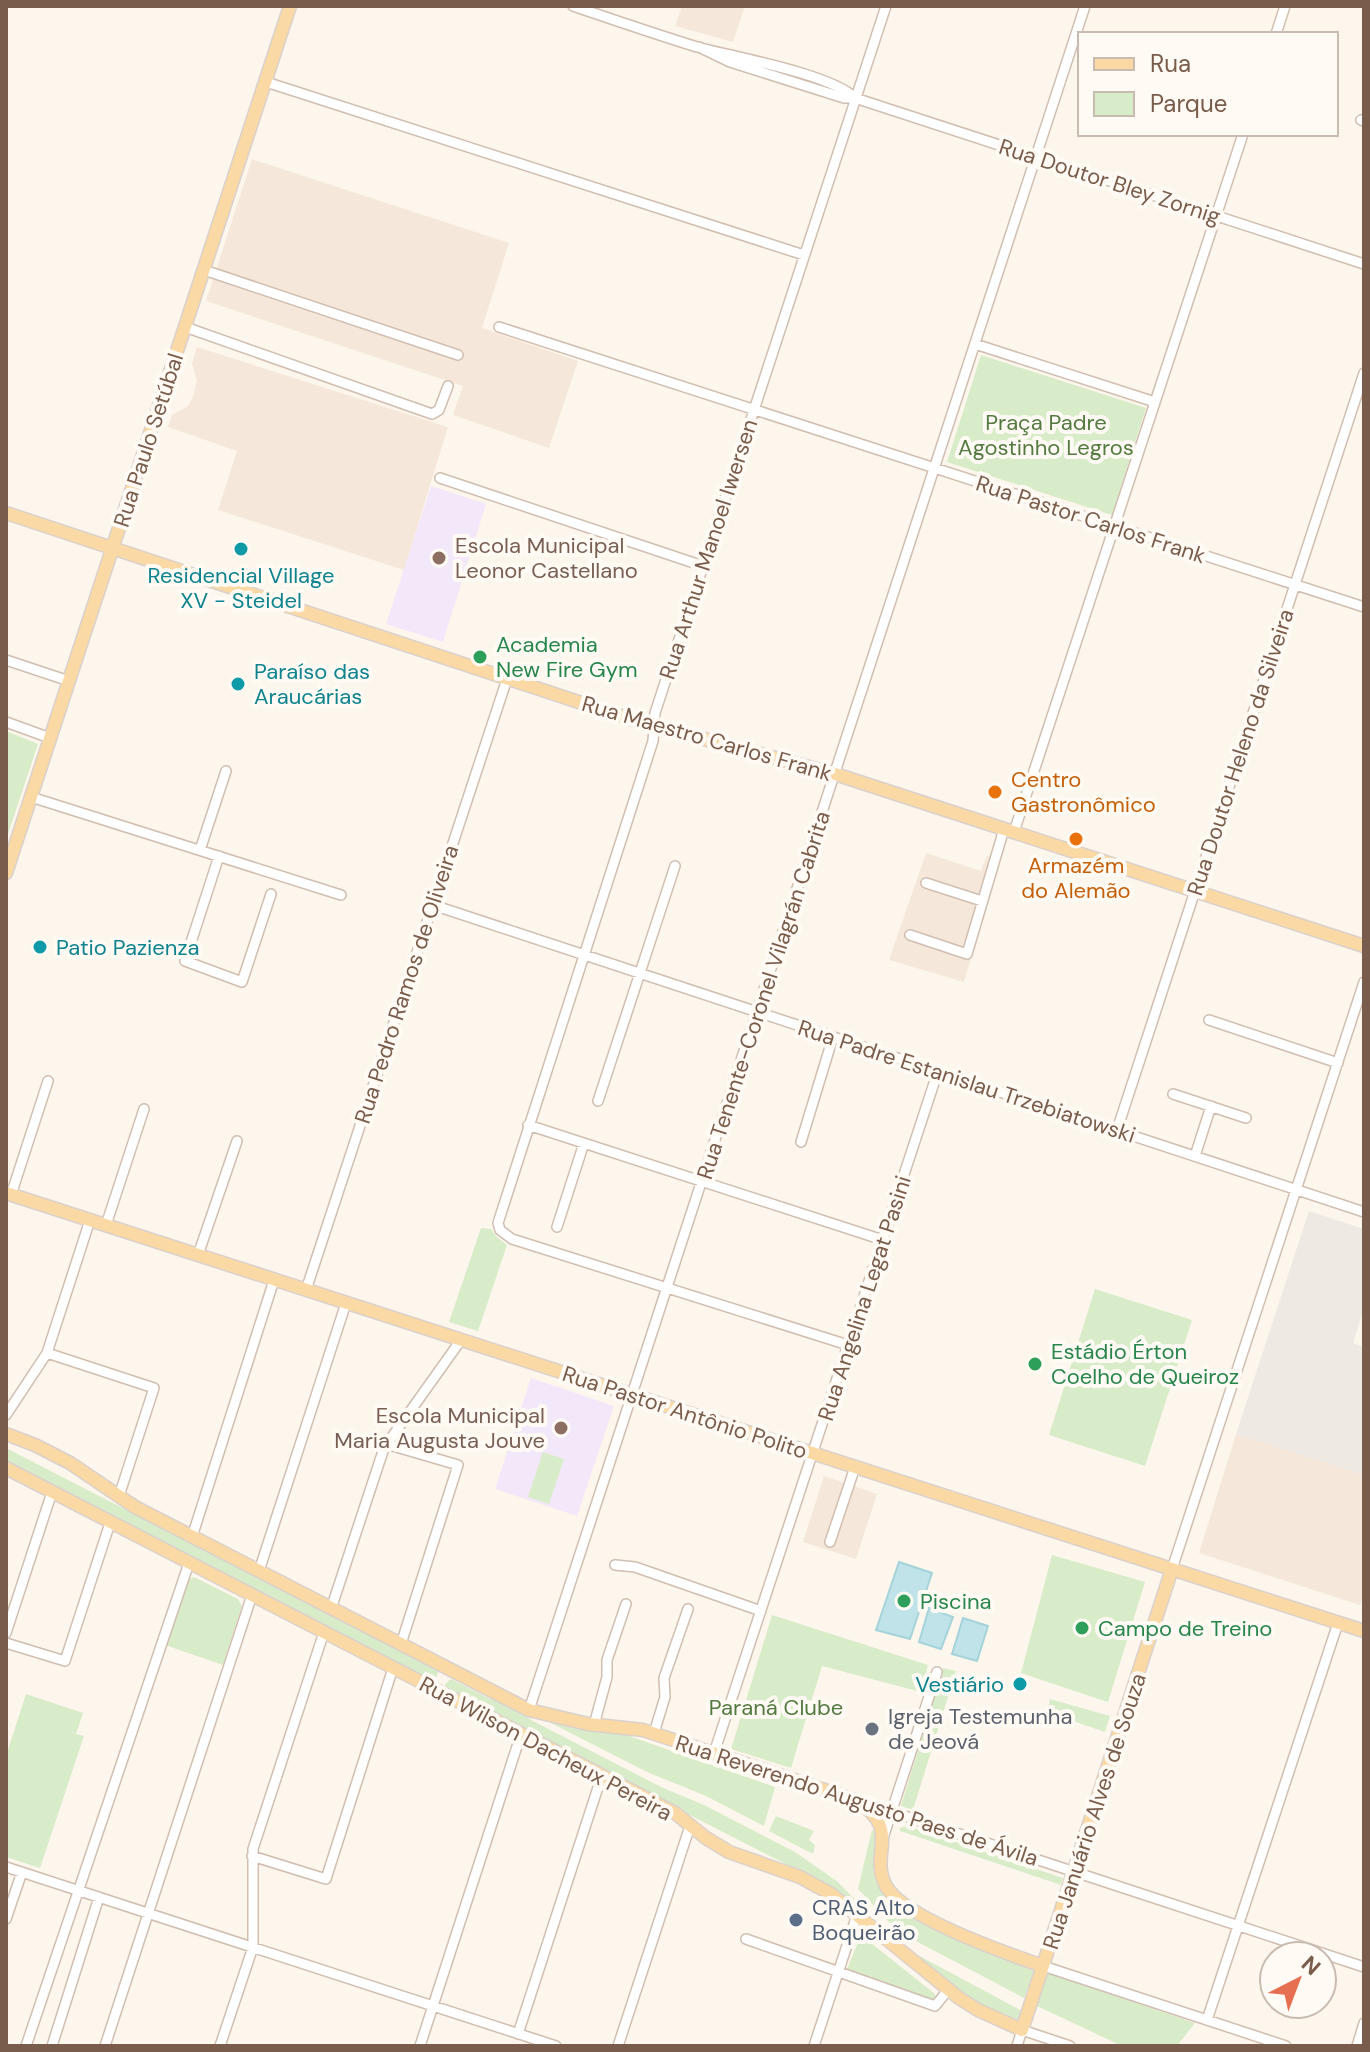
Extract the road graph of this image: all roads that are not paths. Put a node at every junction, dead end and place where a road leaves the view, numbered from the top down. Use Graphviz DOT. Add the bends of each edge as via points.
graph roads {
  1 [pos="290,6"];
  2 [pos="573,6"];
  3 [pos="886,6"];
  4 [pos="1085,6"];
  5 [pos="1285,6"];
  6 [pos="1277,32"];
  7 [pos="266,82"];
  8 [pos="855,98"];
  9 [pos="1242,136"];
  10 [pos="1036,157"];
  11 [pos="1216,216"];
  12 [pos="804,255"];
  13 [pos="1364,264"];
  14 [pos="204,270"];
  15 [pos="185,327"];
  16 [pos="499,327"];
  17 [pos="975,344"];
  18 [pos="458,355"];
  19 [pos="1364,373"];
  20 [pos="448,386"];
  21 [pos="1155,402"];
  22 [pos="754,410"];
  23 [pos="934,468"];
  24 [pos="440,478"];
  25 [pos="6,513"];
  26 [pos="1114,526"];
  27 [pos="113,548"];
  28 [pos="703,566"];
  29 [pos="1295,585"];
  30 [pos="1364,607"];
  31 [pos="6,660"];
  32 [pos="507,679"];
  33 [pos="69,681"];
  34 [pos="6,722"];
  35 [pos="654,726"];
  36 [pos="50,738"];
  37 [pos="226,771"];
  38 [pos="835,774"];
  39 [pos="31,797"];
  40 [pos="1009,831"];
  41 [pos="200,850"];
  42 [pos="219,856"];
  43 [pos="675,866"];
  44 [pos="6,873"];
  45 [pos="926,883"];
  46 [pos="1195,891"];
  47 [pos="271,894"];
  48 [pos="341,895"];
  49 [pos="982,901"];
  50 [pos="433,905"];
  51 [pos="910,935"];
  52 [pos="1364,946"];
  53 [pos="583,954"];
  54 [pos="640,973"];
  55 [pos="1364,982"];
  56 [pos="757,1012"];
  57 [pos="1209,1020"];
  58 [pos="833,1037"];
  59 [pos="1338,1063"];
  60 [pos="938,1071"];
  61 [pos="48,1081"];
  62 [pos="1173,1094"];
  63 [pos="598,1101"];
  64 [pos="1211,1106"];
  65 [pos="144,1109"];
  66 [pos="1246,1118"];
  67 [pos="528,1125"];
  68 [pos="1117,1130"];
  69 [pos="237,1141"];
  70 [pos="801,1142"];
  71 [pos="584,1143"];
  72 [pos="1195,1156"];
  73 [pos="701,1182"];
  74 [pos="1296,1190"];
  75 [pos="8,1194"];
  76 [pos="1364,1212"];
  77 [pos="90,1220"];
  78 [pos="106,1225"];
  79 [pos="557,1227"];
  80 [pos="883,1240"];
  81 [pos="198,1255"];
  82 [pos="274,1280"];
  83 [pos="667,1287"];
  84 [pos="306,1290"];
  85 [pos="346,1303"];
  86 [pos="461,1340"];
  87 [pos="848,1345"];
  88 [pos="47,1353"];
  89 [pos="632,1395"];
  90 [pos="6,1415"];
  91 [pos="6,1434"];
  92 [pos="386,1444"];
  93 [pos="812,1454"];
  94 [pos="855,1467"];
  95 [pos="6,1468"];
  96 [pos="52,1492"];
  97 [pos="119,1496"];
  98 [pos="110,1523"];
  99 [pos="192,1537"];
  100 [pos="830,1542"];
  101 [pos="189,1563"];
  102 [pos="615,1565"];
  103 [pos="1172,1569"];
  104 [pos="259,1571"];
  105 [pos="301,1593"];
  106 [pos="252,1595"];
  107 [pos="626,1604"];
  108 [pos="331,1609"];
  109 [pos="688,1609"];
  110 [pos="761,1611"];
  111 [pos="289,1614"];
  112 [pos="1338,1623"];
  113 [pos="1364,1631"];
  114 [pos="324,1632"];
  115 [pos="6,1633"];
  116 [pos="6,1643"];
  117 [pos="401,1644"];
  118 [pos="393,1668"];
  119 [pos="455,1672"];
  120 [pos="937,1672"];
  121 [pos="441,1692"];
  122 [pos="529,1710"];
  123 [pos="594,1725"];
  124 [pos="654,1733"];
  125 [pos="521,1734"];
  126 [pos="714,1753"];
  127 [pos="602,1775"];
  128 [pos="855,1800"];
  129 [pos="891,1811"];
  130 [pos="690,1826"];
  131 [pos="884,1835"];
  132 [pos="252,1856"];
  133 [pos="6,1867"];
  134 [pos="1074,1871"];
  135 [pos="22,1872"];
  136 [pos="79,1891"];
  137 [pos="99,1897"];
  138 [pos="148,1913"];
  139 [pos="857,1915"];
  140 [pos="6,1919"];
  141 [pos="1238,1925"];
  142 [pos="746,1939"];
  143 [pos="253,1947"];
  144 [pos="1043,1966"];
  145 [pos="1364,1967"];
  146 [pos="838,1971"];
  147 [pos="948,1990"];
  148 [pos="433,2006"];
  149 [pos="1207,2020"];
  150 [pos="1364,2023"];
  151 [pos="1022,2030"];
  152 [pos="518,2034"];
  153 [pos="1281,2045"];
  154 [pos="26,2046"];
  155 [pos="52,2046"];
  156 [pos="105,2046"];
  157 [pos="220,2046"];
  158 [pos="420,2046"];
  159 [pos="556,2046"];
  160 [pos="618,2046"];
  161 [pos="814,2046"];
  162 [pos="1017,2046"];
  163 [pos="1070,2046"];
  164 [pos="1357,2046"];
  1 -- 7 [label="main road, Rua Paulo Setúbal"];
  2 -- 8 [label="street, Rua Doutor Bley Zornig" via="841,87"];
  3 -- 8 [label="street, Rua Arthur Manoel Iwersen"];
  4 -- 10 [label="street, Rua Tenente-Coronel Vilagrán Cabrita"];
  5 -- 6 [label="street"];
  7 -- 12 [label="street"];
  7 -- 14 [label="main road, Rua Paulo Setúbal"];
  8 -- 10 [label="street, Rua Doutor Bley Zornig"];
  8 -- 12 [label="street, Rua Arthur Manoel Iwersen"];
  9 -- 11 [label="street"];
  10 -- 11 [label="street, Rua Doutor Bley Zornig"];
  10 -- 17 [label="street, Rua Tenente-Coronel Vilagrán Cabrita"];
  11 -- 13 [label="street, Rua Doutor Bley Zornig"];
  11 -- 21 [label="street"];
  12 -- 22 [label="street, Rua Arthur Manoel Iwersen"];
  14 -- 15 [label="main road, Rua Paulo Setúbal"];
  14 -- 18 [label="street"];
  15 -- 20 [label="street" via="432,414 439,410"];
  15 -- 27 [label="main road, Rua Paulo Setúbal"];
  16 -- 22 [label="street, Rua Pastor Carlos Frank"];
  17 -- 21 [label="street"];
  17 -- 23 [label="street, Rua Tenente-Coronel Vilagrán Cabrita"];
  19 -- 29 [label="street, Rua Doutor Heleno da Silveira"];
  21 -- 26 [label="street"];
  22 -- 23 [label="street, Rua Pastor Carlos Frank"];
  22 -- 28 [label="street, Rua Arthur Manoel Iwersen"];
  23 -- 26 [label="street, Rua Pastor Carlos Frank"];
  23 -- 38 [label="street, Rua Tenente-Coronel Vilagrán Cabrita"];
  24 -- 28 [label="street"];
  25 -- 27 [label="main road, Rua Maestro Carlos Frank"];
  26 -- 29 [label="street, Rua Pastor Carlos Frank"];
  26 -- 40 [label="street"];
  27 -- 32 [label="main road, Rua Maestro Carlos Frank"];
  27 -- 33 [label="main road, Rua Paulo Setúbal"];
  28 -- 35 [label="street, Rua Arthur Manoel Iwersen"];
  29 -- 30 [label="street, Rua Pastor Carlos Frank"];
  29 -- 46 [label="street, Rua Doutor Heleno da Silveira"];
  31 -- 33 [label="street"];
  32 -- 35 [label="main road, Rua Maestro Carlos Frank"];
  32 -- 50 [label="street, Rua Pedro Ramos de Oliveira"];
  33 -- 36 [label="main road, Rua Paulo Setúbal"];
  34 -- 36 [label="street"];
  35 -- 38 [label="main road, Rua Maestro Carlos Frank"];
  35 -- 53 [label="street, Rua Arthur Manoel Iwersen"];
  36 -- 39 [label="main road, Rua Paulo Setúbal"];
  37 -- 41 [label="street"];
  38 -- 40 [label="main road, Rua Maestro Carlos Frank"];
  38 -- 56 [label="street, Rua Tenente-Coronel Vilagrán Cabrita"];
  39 -- 41 [label="street"];
  39 -- 44 [label="main road, Rua Paulo Setúbal"];
  40 -- 46 [label="main road, Rua Maestro Carlos Frank"];
  40 -- 49 [label="street"];
  41 -- 42 [label="street"];
  42 -- 47 [label="street" via="185,961 242,982"];
  42 -- 48 [label="street"];
  43 -- 54 [label="street"];
  45 -- 49 [label="street"];
  46 -- 52 [label="main road, Rua Maestro Carlos Frank"];
  46 -- 68 [label="street, Rua Doutor Heleno da Silveira"];
  49 -- 51 [label="street" via="967,954"];
  50 -- 53 [label="street, Rua Padre Estanislau Trzebiatowski"];
  50 -- 84 [label="street, Rua Pedro Ramos de Oliveira"];
  53 -- 54 [label="street, Rua Padre Estanislau Trzebiatowski"];
  53 -- 67 [label="street, Rua Arthur Manoel Iwersen"];
  54 -- 56 [label="street, Rua Padre Estanislau Trzebiatowski"];
  54 -- 63 [label="street"];
  55 -- 59 [label="street, Rua Januário Alves de Souza"];
  56 -- 58 [label="street, Rua Padre Estanislau Trzebiatowski"];
  56 -- 73 [label="street, Rua Tenente-Coronel Vilagrán Cabrita"];
  57 -- 59 [label="street"];
  58 -- 60 [label="street, Rua Padre Estanislau Trzebiatowski"];
  58 -- 70 [label="street"];
  59 -- 74 [label="street, Rua Januário Alves de Souza"];
  60 -- 68 [label="street, Rua Padre Estanislau Trzebiatowski"];
  60 -- 80 [label="street, Rua Angelina Legat Pasini"];
  61 -- 75 [label="street"];
  62 -- 64 [label="street"];
  64 -- 66 [label="street"];
  64 -- 72 [label="street"];
  65 -- 78 [label="street"];
  67 -- 71 [label="street"];
  67 -- 83 [label="street, Rua Arthur Manoel Iwersen" via="498,1215 500,1230 512,1239"];
  68 -- 72 [label="street, Rua Padre Estanislau Trzebiatowski"];
  69 -- 81 [label="street"];
  71 -- 73 [label="street"];
  71 -- 79 [label="street"];
  72 -- 74 [label="street, Rua Padre Estanislau Trzebiatowski"];
  73 -- 80 [label="street"];
  73 -- 83 [label="street, Rua Tenente-Coronel Vilagrán Cabrita"];
  74 -- 76 [label="street, Rua Padre Estanislau Trzebiatowski"];
  74 -- 103 [label="street, Rua Januário Alves de Souza"];
  75 -- 77 [label="main road, Rua Pastor Antônio Polito"];
  77 -- 78 [label="main road, Rua Pastor Antônio Polito"];
  77 -- 88 [label="street"];
  78 -- 81 [label="main road, Rua Pastor Antônio Polito"];
  80 -- 87 [label="street, Rua Angelina Legat Pasini"];
  81 -- 82 [label="main road, Rua Pastor Antônio Polito"];
  82 -- 84 [label="main road, Rua Pastor Antônio Polito"];
  82 -- 99 [label="street"];
  83 -- 87 [label="street"];
  83 -- 89 [label="street, Rua Tenente-Coronel Vilagrán Cabrita"];
  84 -- 85 [label="main road, Rua Pastor Antônio Polito"];
  85 -- 86 [label="main road, Rua Pastor Antônio Polito"];
  85 -- 104 [label="street"];
  86 -- 89 [label="main road, Rua Pastor Antônio Polito"];
  86 -- 92 [label="street"];
  87 -- 93 [label="street, Rua Angelina Legat Pasini"];
  88 -- 90 [label="street"];
  88 -- 97 [label="street" via="154,1388"];
  89 -- 93 [label="main road, Rua Pastor Antônio Polito"];
  89 -- 122 [label="street, Rua Tenente-Coronel Vilagrán Cabrita"];
  91 -- 97 [label="main road, Rua Wilson Dacheux Pereira" via="78,1467"];
  92 -- 108 [label="street"];
  92 -- 117 [label="street" via="458,1465"];
  93 -- 94 [label="main road, Rua Pastor Antônio Polito"];
  93 -- 110 [label="street, Rua Angelina Legat Pasini"];
  94 -- 100 [label="street"];
  94 -- 103 [label="main road, Rua Pastor Antônio Polito"];
  95 -- 96 [label="main road, Rua Wilson Dacheux Pereira"];
  96 -- 98 [label="main road, Rua Wilson Dacheux Pereira"];
  96 -- 115 [label="street"];
  97 -- 99 [label="main road, Rua Wilson Dacheux Pereira"];
  98 -- 101 [label="main road, Rua Wilson Dacheux Pereira"];
  98 -- 116 [label="street" via="65,1661"];
  99 -- 104 [label="main road, Rua Wilson Dacheux Pereira"];
  101 -- 106 [label="main road, Rua Wilson Dacheux Pereira"];
  101 -- 136 [label="street"];
  102 -- 110 [label="street" via="635,1567"];
  103 -- 112 [label="main road, Rua Pastor Antônio Polito"];
  103 -- 134 [label="main road, Rua Januário Alves de Souza"];
  104 -- 105 [label="main road, Rua Wilson Dacheux Pereira"];
  105 -- 108 [label="main road, Rua Wilson Dacheux Pereira"];
  105 -- 111 [label="main road" via="305,1608"];
  106 -- 111 [label="main road, Rua Wilson Dacheux Pereira"];
  106 -- 138 [label="street"];
  107 -- 123 [label="street" via="607,1660"];
  108 -- 117 [label="main road, Rua Wilson Dacheux Pereira"];
  109 -- 124 [label="street" via="664,1678 665,1697"];
  110 -- 126 [label="street, Rua Angelina Legat Pasini"];
  111 -- 114 [label="main road, Rua Wilson Dacheux Pereira"];
  112 -- 113 [label="main road, Rua Pastor Antônio Polito"];
  112 -- 141 [label="street"];
  114 -- 118 [label="main road, Rua Wilson Dacheux Pereira"];
  114 -- 132 [label="street"];
  117 -- 119 [label="main road, Rua Wilson Dacheux Pereira"];
  118 -- 121 [label="main road, Rua Wilson Dacheux Pereira"];
  118 -- 132 [label="street" via="326,1879"];
  119 -- 121 [label="main road" via="442,1678"];
  119 -- 122 [label="main road, Rua Wilson Dacheux Pereira"];
  120 -- 129 [label="street"];
  121 -- 125 [label="main road, Rua Wilson Dacheux Pereira"];
  122 -- 123 [label="main road, Rua Reverendo Augusto Paes de Ávila"];
  123 -- 124 [label="main road, Rua Reverendo Augusto Paes de Ávila"];
  124 -- 126 [label="main road, Rua Reverendo Augusto Paes de Ávila"];
  125 -- 127 [label="main road, Rua Wilson Dacheux Pereira"];
  125 -- 148 [label="street"];
  126 -- 128 [label="main road, Rua Reverendo Augusto Paes de Ávila"];
  127 -- 130 [label="main road, Rua Wilson Dacheux Pereira"];
  127 -- 152 [label="street"];
  128 -- 129 [label="street, Rua Reverendo Augusto Paes de Ávila"];
  128 -- 131 [label="main road" via="875,1816"];
  129 -- 131 [label="street"];
  129 -- 134 [label="street, Rua Reverendo Augusto Paes de Ávila"];
  130 -- 139 [label="main road, Rua Wilson Dacheux Pereira" via="729,1852 818,1886"];
  130 -- 160 [label="street"];
  131 -- 144 [label="main road" via="882,1868 886,1885 897,1897 986,1946"];
  132 -- 143 [label="street"];
  133 -- 135 [label="street"];
  134 -- 141 [label="street, Rua Reverendo Augusto Paes de Ávila"];
  134 -- 144 [label="main road, Rua Januário Alves de Souza"];
  135 -- 136 [label="street"];
  135 -- 140 [label="street"];
  136 -- 137 [label="street"];
  136 -- 154 [label="street"];
  137 -- 138 [label="street"];
  137 -- 155 [label="street"];
  138 -- 143 [label="street"];
  138 -- 156 [label="street"];
  139 -- 146 [label="street"];
  139 -- 147 [label="main road, Rua Wilson Dacheux Pereira"];
  141 -- 145 [label="street, Rua Reverendo Augusto Paes de Ávila"];
  141 -- 149 [label="street"];
  142 -- 146 [label="street"];
  143 -- 148 [label="street"];
  143 -- 157 [label="street"];
  144 -- 149 [label="street"];
  144 -- 151 [label="main road, Rua Januário Alves de Souza"];
  146 -- 147 [label="street" via="935,2006"];
  146 -- 161 [label="street"];
  147 -- 151 [label="main road, Rua Wilson Dacheux Pereira"];
  148 -- 152 [label="street"];
  148 -- 158 [label="street"];
  149 -- 153 [label="street"];
  150 -- 164 [label="street"];
  151 -- 162 [label="street, Rua Januário Alves de Souza"];
  151 -- 163 [label="street, Rua Wilson Dacheux Pereira"];
  152 -- 159 [label="street"];
}
